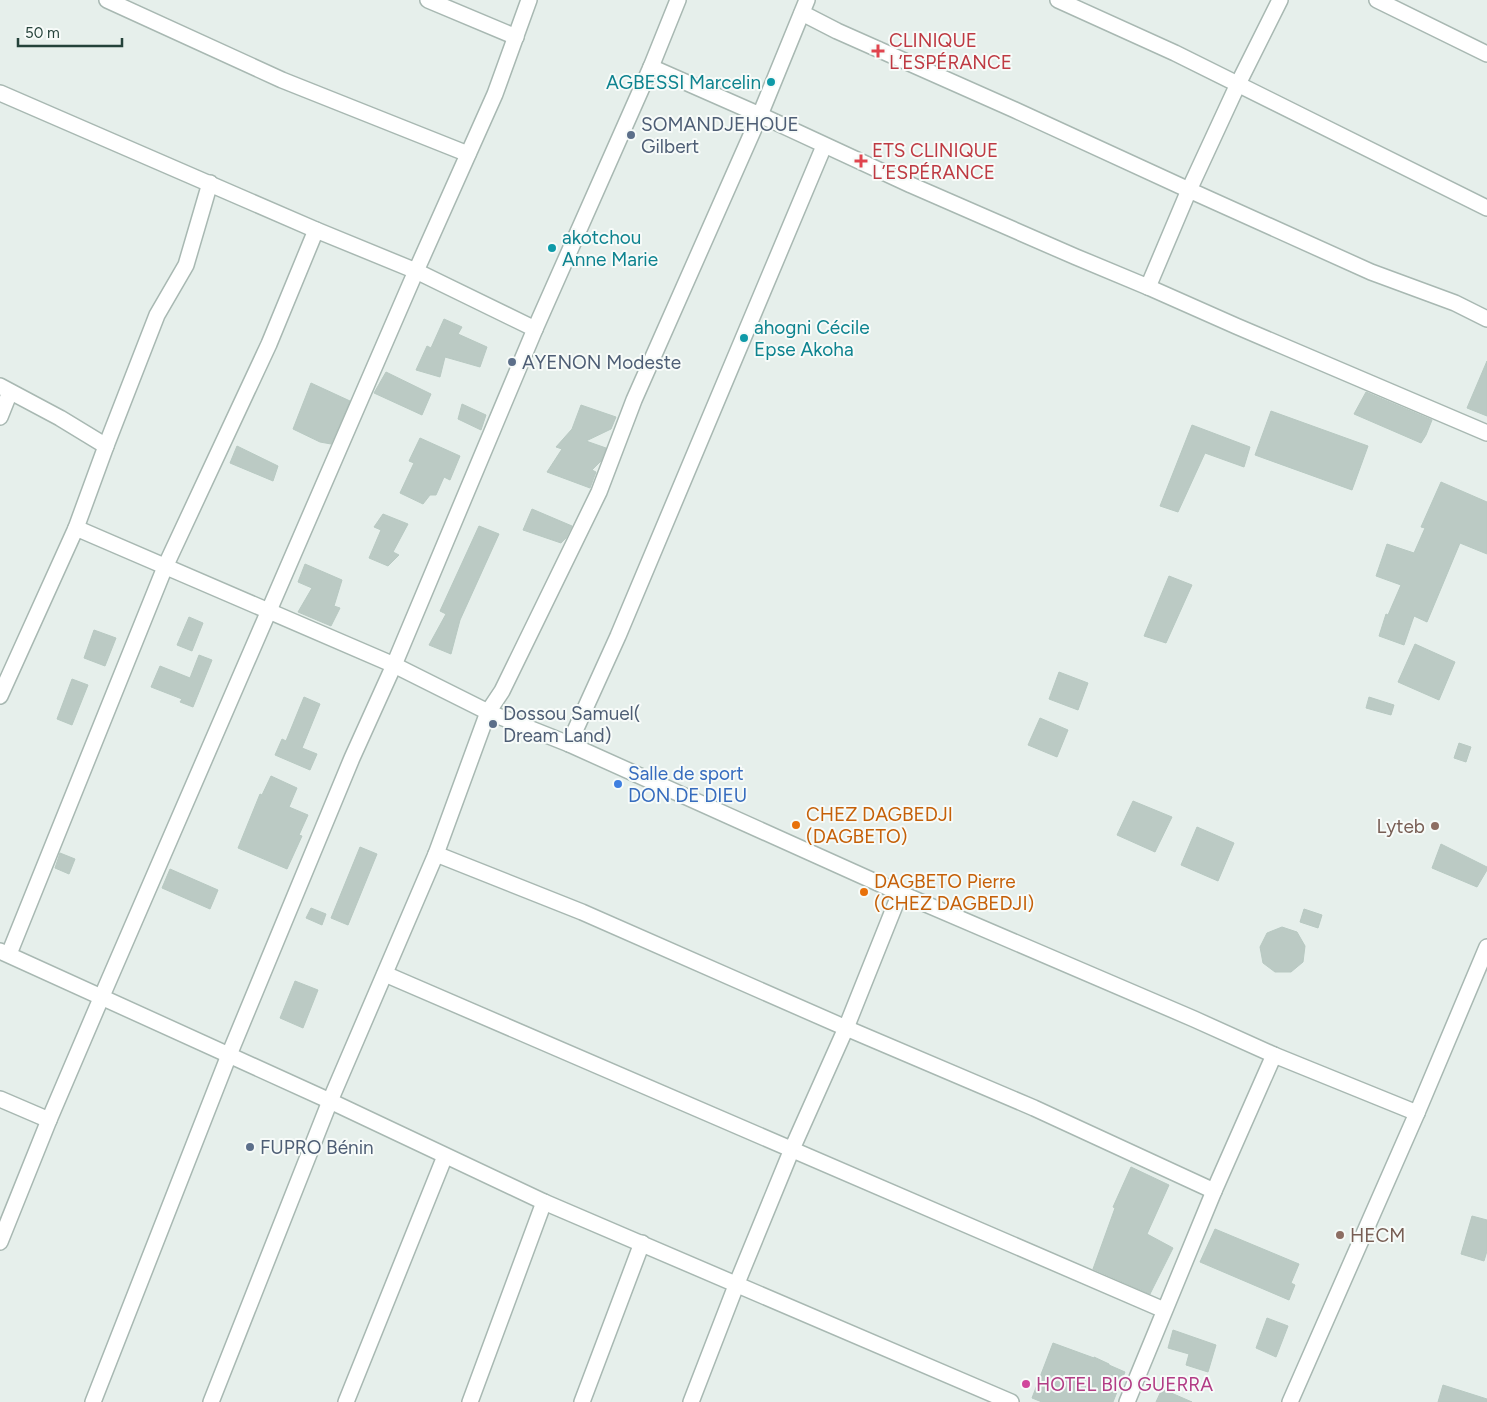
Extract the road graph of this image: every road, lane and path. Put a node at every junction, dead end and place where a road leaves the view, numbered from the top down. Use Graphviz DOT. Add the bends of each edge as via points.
graph roads {
  1 [pos="107,0"];
  2 [pos="428,0"];
  3 [pos="530,0"];
  4 [pos="678,0"];
  5 [pos="1058,0"];
  6 [pos="1280,0"];
  7 [pos="1377,0"];
  8 [pos="804,6"];
  9 [pos="516,37"];
  10 [pos="1487,54"];
  11 [pos="651,67"];
  12 [pos="1238,84"];
  13 [pos="0,93"];
  14 [pos="760,115"];
  15 [pos="824,146"];
  16 [pos="468,154"];
  17 [pos="210,183"];
  18 [pos="1189,190"];
  19 [pos="1487,208"];
  20 [pos="316,230"];
  21 [pos="416,271"];
  22 [pos="1148,287"];
  23 [pos="1487,319"];
  24 [pos="535,329"];
  25 [pos="5,389"];
  26 [pos="0,417"];
  27 [pos="1487,434"];
  28 [pos="106,446"];
  29 [pos="76,528"];
  30 [pos="165,566"];
  31 [pos="269,610"];
  32 [pos="394,665"];
  33 [pos="0,696"];
  34 [pos="488,712"];
  35 [pos="569,744"];
  36 [pos="436,854"];
  37 [pos="900,892"];
  38 [pos="1487,947"];
  39 [pos="4,952"];
  40 [pos="385,974"];
  41 [pos="102,996"];
  42 [pos="846,1028"];
  43 [pos="229,1055"];
  44 [pos="1274,1055"];
  45 [pos="0,1099"];
  46 [pos="330,1101"];
  47 [pos="1417,1113"];
  48 [pos="49,1120"];
  49 [pos="792,1149"];
  50 [pos="445,1156"];
  51 [pos="1214,1191"];
  52 [pos="544,1202"];
  53 [pos="0,1242"];
  54 [pos="642,1243"];
  55 [pos="737,1283"];
  56 [pos="1164,1310"];
  57 [pos="93,1402"];
  58 [pos="211,1402"];
  59 [pos="346,1402"];
  60 [pos="470,1402"];
  61 [pos="582,1402"];
  62 [pos="691,1402"];
  63 [pos="1011,1402"];
  64 [pos="1127,1402"];
  65 [pos="1290,1402"];
  1 -- 16 [label="street" via="282,80"];
  2 -- 9 [label="street"];
  3 -- 9 [label="street"];
  4 -- 11 [label="street"];
  5 -- 12 [label="street"];
  6 -- 12 [label="street"];
  7 -- 10 [label="street"];
  8 -- 14 [label="street"];
  8 -- 18 [label="street" via="838,31"];
  9 -- 16 [label="street"];
  11 -- 14 [label="street"];
  11 -- 24 [label="street"];
  12 -- 18 [label="street"];
  12 -- 19 [label="street"];
  13 -- 17 [label="street"];
  14 -- 15 [label="street"];
  14 -- 34 [label="street" via="634,400 599,492 502,691"];
  15 -- 22 [label="street"];
  15 -- 35 [label="street" via="618,636"];
  16 -- 21 [label="street"];
  17 -- 20 [label="street"];
  17 -- 28 [label="street" via="186,265 157,315"];
  18 -- 22 [label="street"];
  18 -- 23 [label="street" via="1370,272 1455,303"];
  20 -- 21 [label="street"];
  20 -- 30 [label="street" via="269,344"];
  21 -- 24 [label="street"];
  21 -- 31 [label="street"];
  22 -- 27 [label="street"];
  24 -- 32 [label="street"];
  25 -- 26 [label="street"];
  25 -- 28 [label="street"];
  28 -- 29 [label="street"];
  29 -- 30 [label="street"];
  29 -- 33 [label="street"];
  30 -- 31 [label="street"];
  30 -- 39 [label="street"];
  31 -- 32 [label="street"];
  31 -- 41 [label="street"];
  32 -- 34 [label="street"];
  32 -- 43 [label="street"];
  34 -- 35 [label="street"];
  34 -- 36 [label="street"];
  35 -- 37 [label="street"];
  36 -- 40 [label="street"];
  36 -- 42 [label="street" via="582,912"];
  37 -- 42 [label="street"];
  37 -- 44 [label="street"];
  38 -- 47 [label="street"];
  39 -- 41 [label="street"];
  40 -- 46 [label="street"];
  40 -- 49 [label="street"];
  41 -- 43 [label="street"];
  41 -- 48 [label="street"];
  42 -- 49 [label="street"];
  42 -- 51 [label="street" via="1034,1108"];
  43 -- 46 [label="street"];
  43 -- 57 [label="street"];
  44 -- 47 [label="street"];
  44 -- 51 [label="street"];
  45 -- 48 [label="street"];
  46 -- 50 [label="street"];
  46 -- 58 [label="street"];
  47 -- 65 [label="street"];
  48 -- 53 [label="street"];
  49 -- 55 [label="street"];
  49 -- 56 [label="street"];
  50 -- 52 [label="street"];
  50 -- 59 [label="street"];
  51 -- 56 [label="street"];
  52 -- 54 [label="street"];
  52 -- 60 [label="street"];
  54 -- 55 [label="street"];
  54 -- 61 [label="street"];
  55 -- 62 [label="street"];
  55 -- 63 [label="street"];
  56 -- 64 [label="street"];
}
